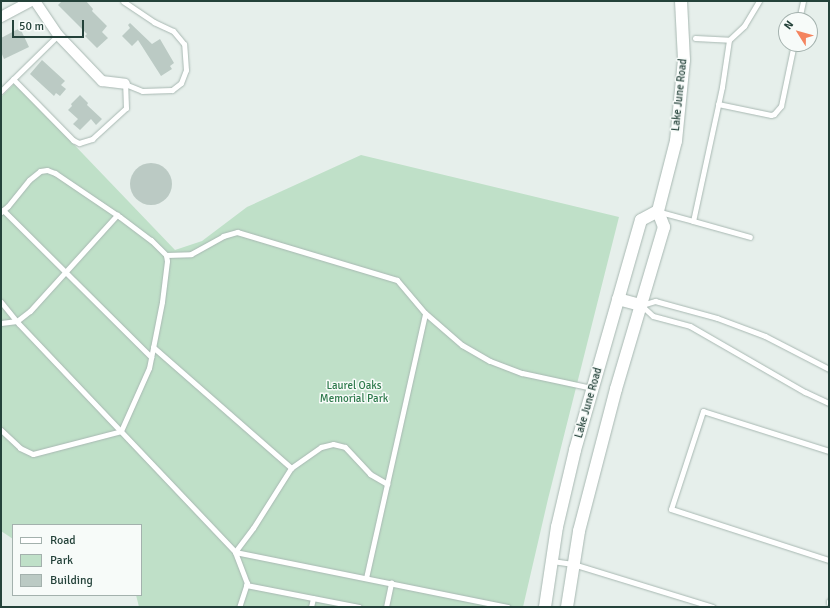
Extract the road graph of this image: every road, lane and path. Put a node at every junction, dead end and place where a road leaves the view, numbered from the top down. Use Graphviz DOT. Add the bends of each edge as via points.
graph roads {
  1 [pos="31,1"];
  2 [pos="35,1"];
  3 [pos="123,1"];
  4 [pos="681,1"];
  5 [pos="759,1"];
  6 [pos="803,1"];
  7 [pos="801,12"];
  8 [pos="1,17"];
  9 [pos="58,35"];
  10 [pos="695,38"];
  11 [pos="729,40"];
  12 [pos="792,52"];
  13 [pos="13,79"];
  14 [pos="125,84"];
  15 [pos="1,91"];
  16 [pos="718,104"];
  17 [pos="2,211"];
  18 [pos="658,211"];
  19 [pos="117,215"];
  20 [pos="693,221"];
  21 [pos="750,237"];
  22 [pos="166,255"];
  23 [pos="67,271"];
  24 [pos="618,299"];
  25 [pos="1,302"];
  26 [pos="641,305"];
  27 [pos="425,313"];
  28 [pos="17,321"];
  29 [pos="1,323"];
  30 [pos="153,347"];
  31 [pos="151,357"];
  32 [pos="829,369"];
  33 [pos="593,388"];
  34 [pos="829,402"];
  35 [pos="1,430"];
  36 [pos="121,431"];
  37 [pos="829,451"];
  38 [pos="291,468"];
  39 [pos="387,484"];
  40 [pos="235,552"];
  41 [pos="829,560"];
  42 [pos="551,561"];
  43 [pos="574,564"];
  44 [pos="366,578"];
  45 [pos="391,583"];
  46 [pos="246,585"];
  47 [pos="313,598"];
  48 [pos="239,607"];
  49 [pos="311,607"];
  50 [pos="359,607"];
  51 [pos="386,607"];
  52 [pos="508,607"];
  53 [pos="545,607"];
  54 [pos="567,607"];
  55 [pos="713,607"];
  1 -- 8 [label="street"];
  2 -- 9 [label="street"];
  3 -- 14 [label="lane" via="154,22 173,31 180,38 184,44 186,70 181,83 172,90 142,91"];
  4 -- 18 [label="main road, Lake June Road" via="684,60 681,99 676,141"];
  5 -- 11 [label="lane" via="744,26"];
  6 -- 7 [label="lane"];
  9 -- 13 [label="lane"];
  9 -- 14 [label="street" via="102,80"];
  10 -- 11 [label="lane"];
  11 -- 16 [label="lane"];
  12 -- 16 [label="lane" via="781,106 774,114"];
  13 -- 14 [label="lane" via="73,140 79,143 92,139 126,108"];
  13 -- 15 [label="lane"];
  16 -- 20 [label="lane"];
  17 -- 19 [label="lane" via="29,180 40,171 47,170"];
  17 -- 23 [label="lane"];
  18 -- 20 [label="lane"];
  18 -- 24 [label="main road, Lake June Road" via="641,220"];
  18 -- 26 [label="main road, Lake June Road" via="664,227"];
  19 -- 22 [label="lane" via="151,240"];
  19 -- 23 [label="lane"];
  20 -- 21 [label="lane"];
  22 -- 27 [label="lane" via="191,254 223,236 237,232 397,280"];
  22 -- 30 [label="lane" via="162,302"];
  23 -- 28 [label="lane" via="30,311"];
  23 -- 31 [label="lane"];
  24 -- 26 [label="main road"];
  24 -- 33 [label="main road, Lake June Road"];
  25 -- 28 [label="lane"];
  26 -- 32 [label="lane" via="655,301 717,318 765,336"];
  26 -- 34 [label="lane" via="653,316 690,326 805,392"];
  26 -- 43 [label="main road, Lake June Road" via="579,531"];
  27 -- 33 [label="lane" via="462,345 490,360 522,372"];
  27 -- 39 [label="lane"];
  28 -- 29 [label="lane"];
  28 -- 36 [label="lane"];
  30 -- 31 [label="lane"];
  30 -- 38 [label="lane"];
  31 -- 36 [label="lane" via="149,368"];
  33 -- 42 [label="main road, Lake June Road" via="558,520"];
  35 -- 36 [label="lane" via="20,448 33,454"];
  36 -- 40 [label="lane"];
  37 -- 41 [label="lane" via="703,411 672,509"];
  38 -- 39 [label="lane" via="321,447 333,444 345,447 370,474"];
  38 -- 40 [label="lane"];
  39 -- 44 [label="lane"];
  40 -- 44 [label="lane"];
  40 -- 46 [label="lane"];
  42 -- 43 [label="lane"];
  42 -- 53 [label="main road, Lake June Road"];
  43 -- 54 [label="main road, Lake June Road"];
  43 -- 55 [label="lane"];
  44 -- 45 [label="lane"];
  45 -- 51 [label="lane"];
  45 -- 52 [label="lane"];
  46 -- 47 [label="lane"];
  46 -- 48 [label="lane"];
  47 -- 49 [label="lane"];
  47 -- 50 [label="lane"];
}
